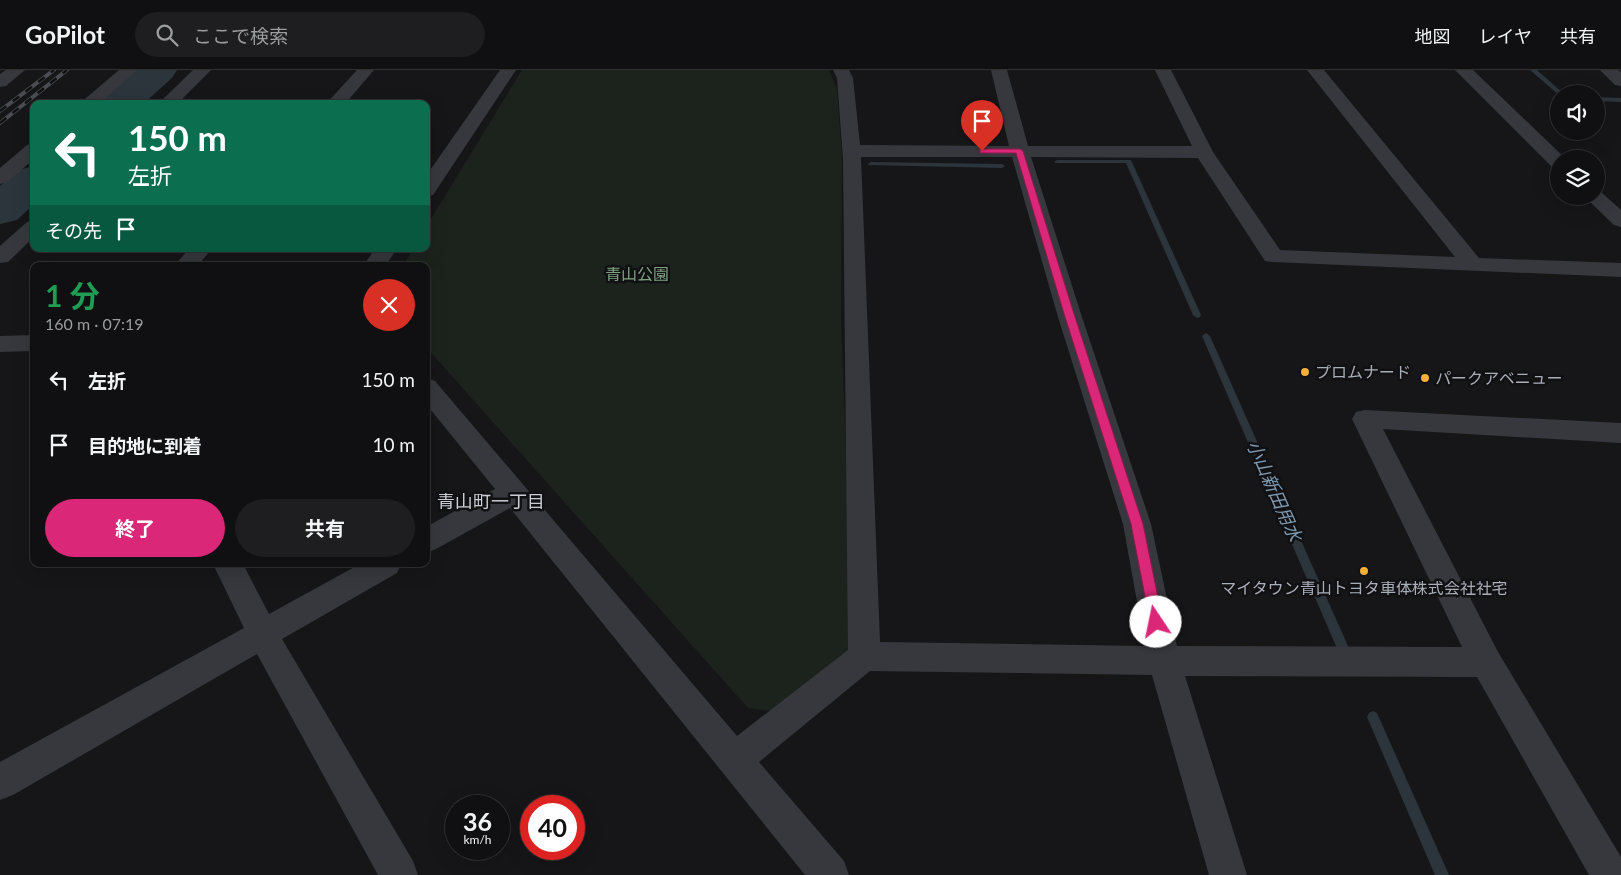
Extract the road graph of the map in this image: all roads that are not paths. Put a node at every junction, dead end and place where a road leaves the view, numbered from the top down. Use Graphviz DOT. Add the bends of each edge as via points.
graph roads {
  1 [pos="128,70"];
  2 [pos="202,70"];
  3 [pos="366,70"];
  4 [pos="508,70"];
  5 [pos="841,70"];
  6 [pos="999,70"];
  7 [pos="1163,70"];
  8 [pos="1315,70"];
  9 [pos="1463,70"];
  10 [pos="1608,70"];
  11 [pos="1621,80"];
  12 [pos="93,100"];
  13 [pos="171,100"];
  14 [pos="339,100"];
  15 [pos="852,151"];
  16 [pos="1020,151"];
  17 [pos="30,152"];
  18 [pos="1204,152"];
  19 [pos="1550,153"];
  20 [pos="0,178"];
  21 [pos="430,185"];
  22 [pos="1605,192"];
  23 [pos="1621,193"];
  24 [pos="1604,205"];
  25 [pos="1621,220"];
  26 [pos="30,230"];
  27 [pos="198,252"];
  28 [pos="0,257"];
  29 [pos="189,262"];
  30 [pos="1472,265"];
  31 [pos="1621,270"];
  32 [pos="30,342"];
  33 [pos="0,344"];
  34 [pos="430,392"];
  35 [pos="1616,438"];
  36 [pos="514,492"];
  37 [pos="430,539"];
  38 [pos="229,567"];
  39 [pos="381,567"];
  40 [pos="262,633"];
  41 [pos="864,656"];
  42 [pos="1164,661"];
  43 [pos="1486,662"];
  44 [pos="734,761"];
  45 [pos="0,782"];
  46 [pos="399,875"];
  47 [pos="830,875"];
  48 [pos="1228,875"];
  49 [pos="1610,875"];
  1 -- 12 [label="street"];
  2 -- 13 [label="street"];
  3 -- 14 [label="street"];
  4 -- 21 [label="street"];
  5 -- 15 [label="street" via="845,78"];
  6 -- 16 [label="street"];
  7 -- 18 [label="street"];
  8 -- 30 [label="street"];
  9 -- 19 [label="street"];
  10 -- 11 [label="street"];
  15 -- 16 [label="street"];
  15 -- 41 [label="street"];
  16 -- 18 [label="street"];
  16 -- 42 [label="street" via="1137,524"];
  17 -- 20 [label="street"];
  18 -- 30 [label="street" via="1273,256"];
  22 -- 23 [label="street"];
  24 -- 25 [label="street"];
  26 -- 28 [label="street"];
  27 -- 29 [label="street"];
  30 -- 31 [label="street"];
  32 -- 33 [label="street"];
  34 -- 36 [label="street"];
  35 -- 43 [label="street" via="1365,419"];
  36 -- 37 [label="street"];
  36 -- 44 [label="street"];
  38 -- 40 [label="street"];
  39 -- 40 [label="street"];
  40 -- 45 [label="street"];
  40 -- 46 [label="street"];
  41 -- 42 [label="street"];
  41 -- 44 [label="street"];
  42 -- 43 [label="street"];
  42 -- 48 [label="street"];
  43 -- 49 [label="street"];
  44 -- 47 [label="street"];
}
